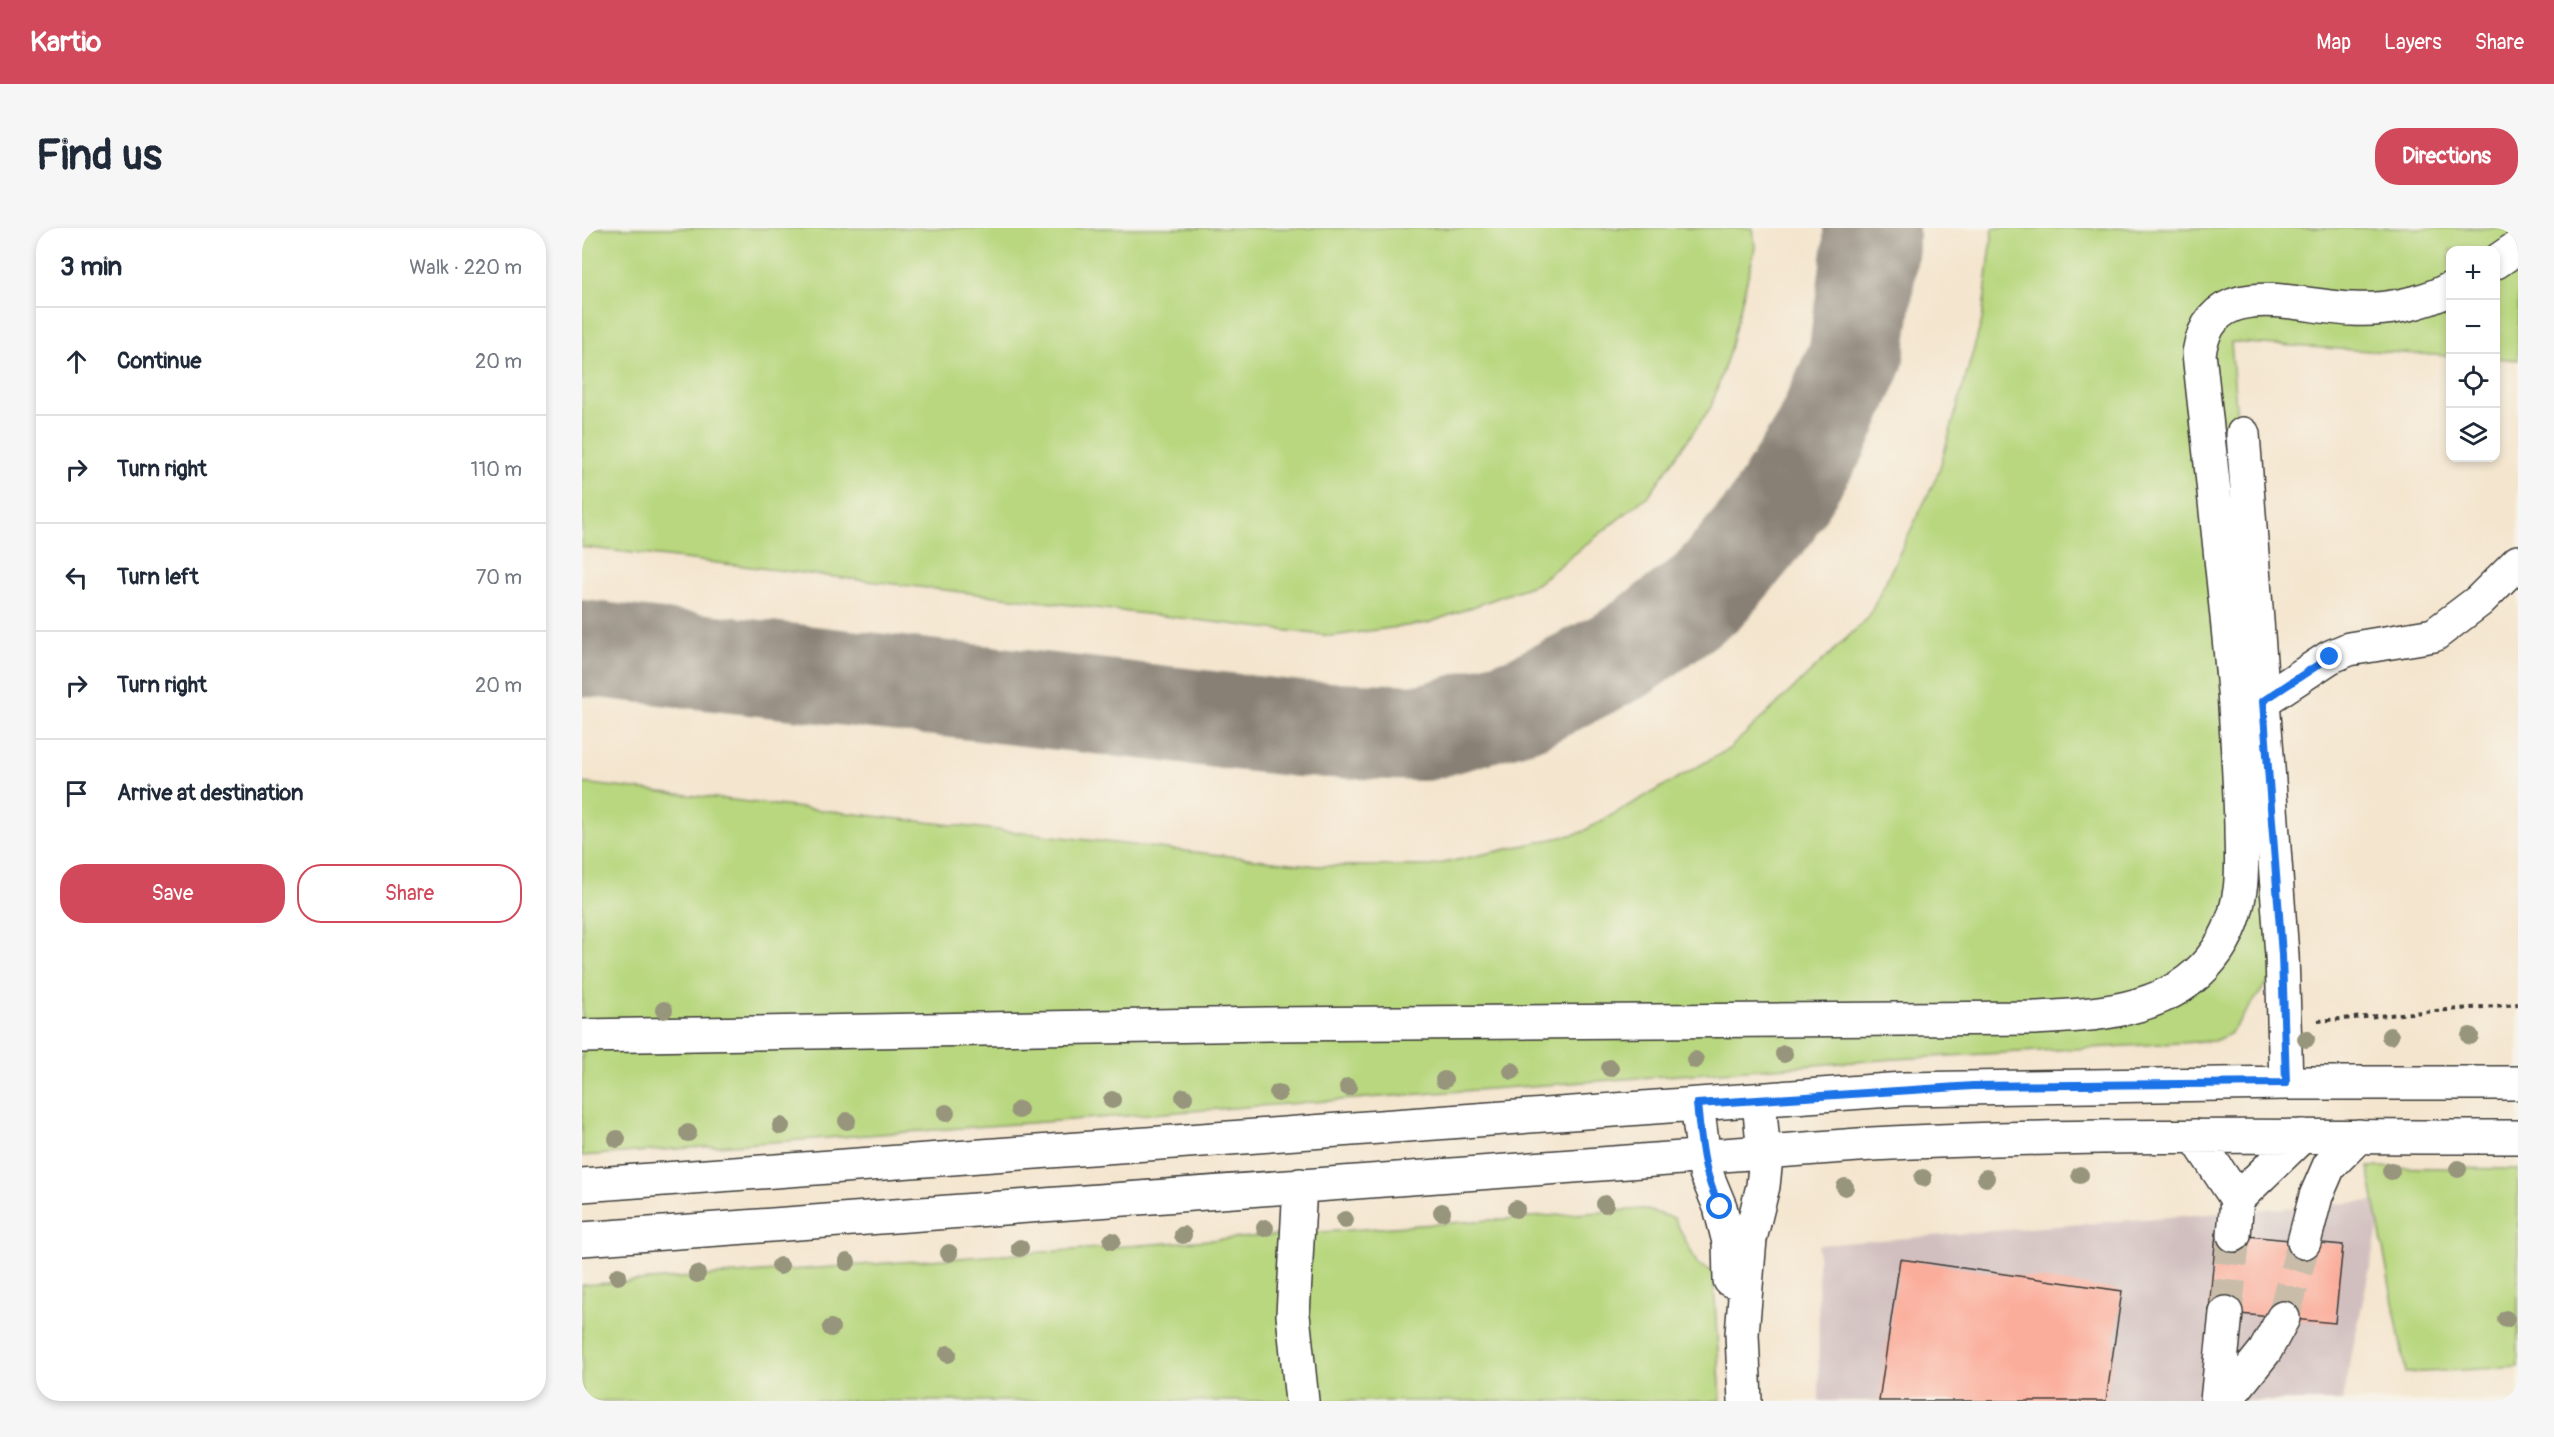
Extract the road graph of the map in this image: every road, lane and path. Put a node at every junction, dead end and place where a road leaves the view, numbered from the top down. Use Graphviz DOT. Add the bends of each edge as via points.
graph roads {
  1 [pos="2518,247"];
  2 [pos="2500,259"];
  3 [pos="2446,291"];
  4 [pos="2243,434"];
  5 [pos="2518,562"];
  6 [pos="2263,701"];
  7 [pos="2518,1004"];
  8 [pos="2284,1024"];
  9 [pos="582,1036"];
  10 [pos="2286,1083"];
  11 [pos="2518,1083"];
  12 [pos="1759,1100"];
  13 [pos="1697,1104"];
  14 [pos="2195,1136"];
  15 [pos="2302,1136"];
  16 [pos="2359,1136"];
  17 [pos="2518,1137"];
  18 [pos="1765,1152"];
  19 [pos="1702,1156"];
  20 [pos="582,1185"];
  21 [pos="1300,1185"];
  22 [pos="2237,1199"];
  23 [pos="2234,1235"];
  24 [pos="582,1239"];
  25 [pos="2304,1242"];
  26 [pos="2226,1313"];
  27 [pos="2283,1318"];
  28 [pos="1742,1334"];
  29 [pos="1302,1401"];
  30 [pos="1745,1401"];
  31 [pos="2217,1401"];
  32 [pos="2226,1401"];
  1 -- 2 [label="street"];
  3 -- 9 [label="street" via="2386,308 2354,310 2242,301 2216,314 2207,326 2199,353 2239,753 2240,889 2229,931 2211,959 2187,982 2148,1003 2096,1013 2035,1018 1316,1023"];
  4 -- 6 [label="street"];
  5 -- 6 [label="street" via="2479,601 2434,635 2349,649"];
  6 -- 8 [label="street"];
  7 -- 8 [label="path"];
  8 -- 10 [label="street"];
  10 -- 11 [label="street"];
  10 -- 12 [label="street" via="1973,1086"];
  12 -- 13 [label="street"];
  12 -- 18 [label="street"];
  13 -- 19 [label="street"];
  13 -- 20 [label="street"];
  14 -- 15 [label="street"];
  14 -- 18 [label="street" via="1968,1139"];
  14 -- 22 [label="street"];
  15 -- 16 [label="street"];
  15 -- 22 [label="street"];
  16 -- 17 [label="street"];
  16 -- 25 [label="street" via="2329,1166"];
  18 -- 19 [label="street"];
  18 -- 28 [label="street" via="1763,1186 1750,1239"];
  19 -- 21 [label="street"];
  19 -- 28 [label="street" via="1725,1223 1730,1282"];
  21 -- 24 [label="street"];
  21 -- 29 [label="street" via="1293,1315"];
  22 -- 23 [label="street"];
  26 -- 31 [label="street"];
  27 -- 32 [label="street" via="2265,1351"];
  28 -- 30 [label="street"];
}
